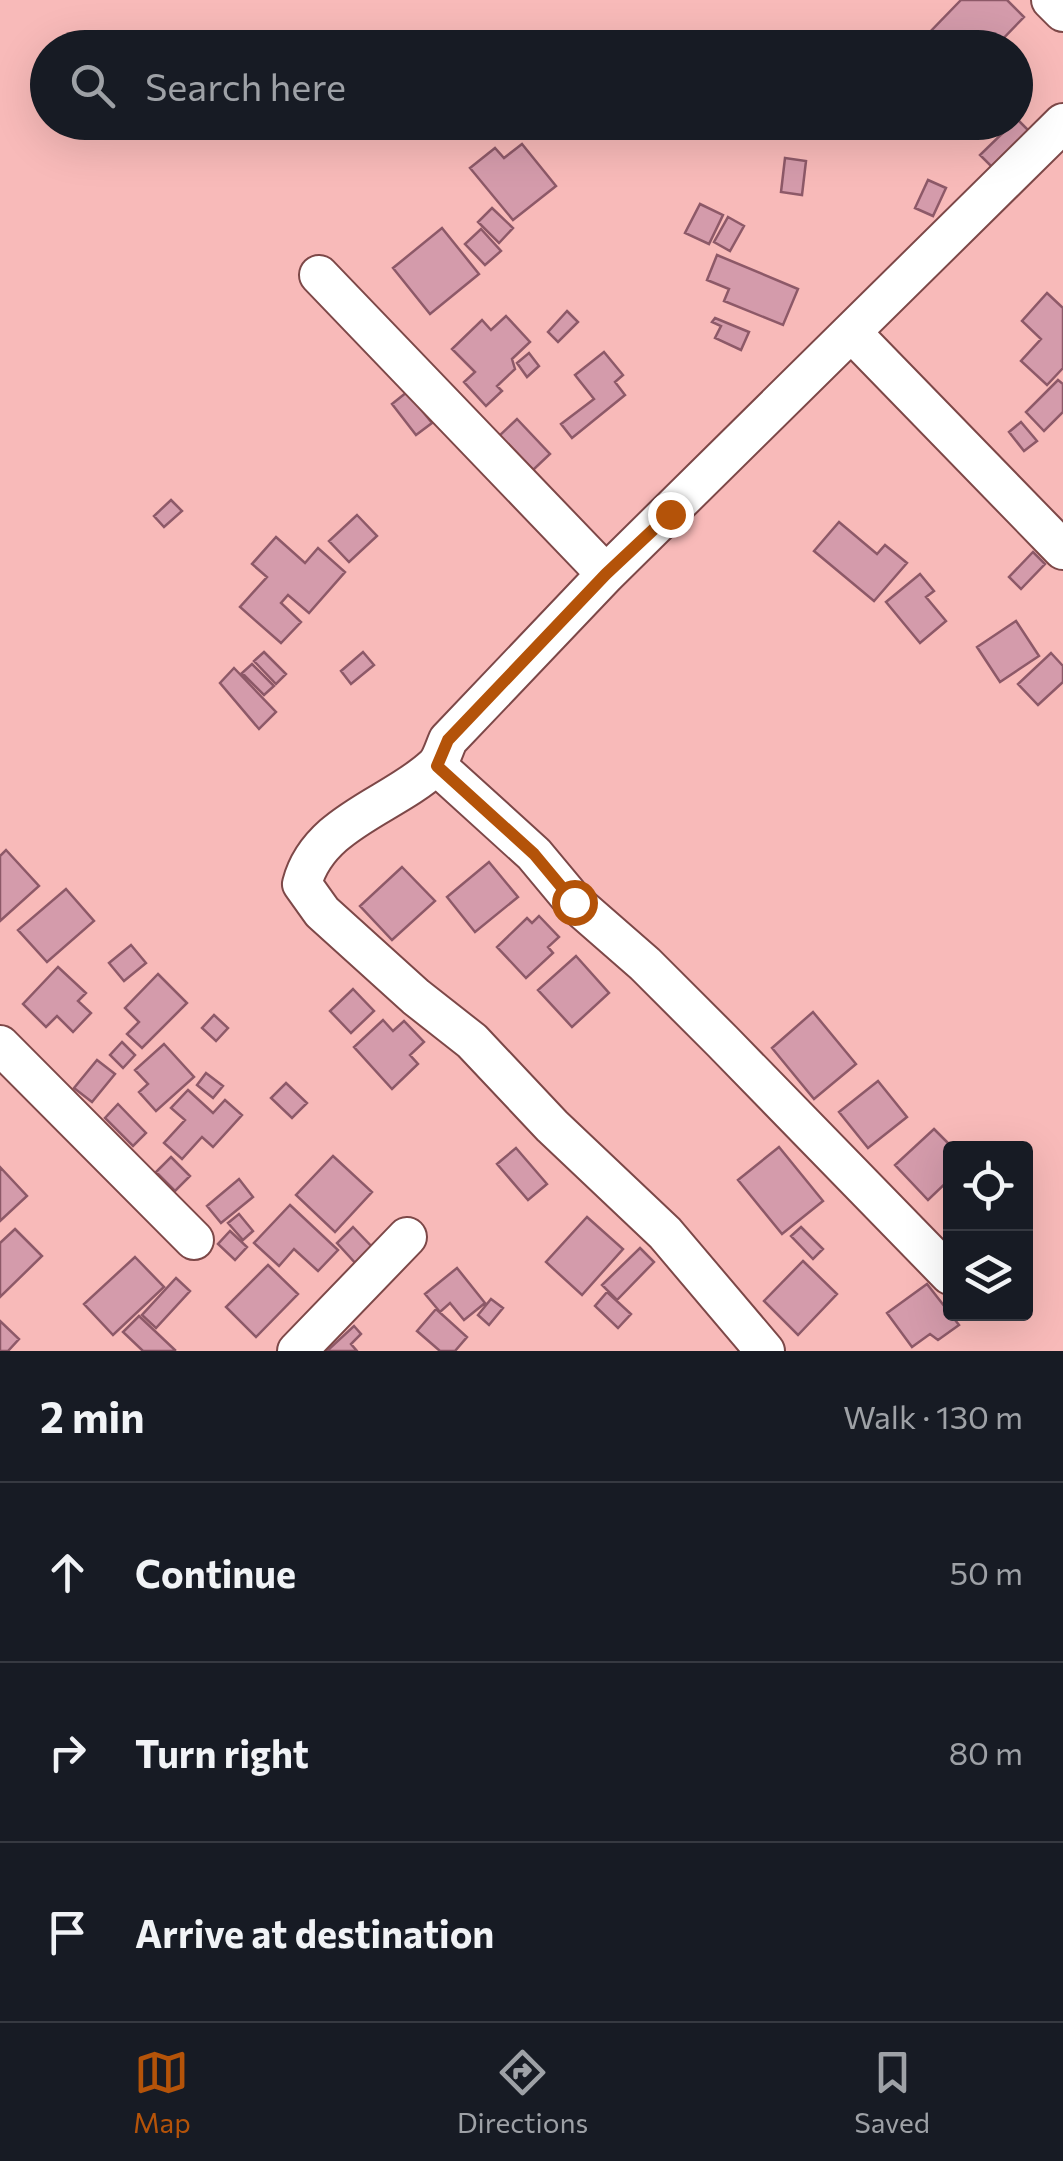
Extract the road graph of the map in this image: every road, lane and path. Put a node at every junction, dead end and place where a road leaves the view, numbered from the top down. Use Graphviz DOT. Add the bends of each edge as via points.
graph roads {
  1 [pos="1052,0"];
  2 [pos="1063,12"];
  3 [pos="1063,123"];
  4 [pos="319,275"];
  5 [pos="852,334"];
  6 [pos="1063,550"];
  7 [pos="606,574"];
  8 [pos="437,766"];
  9 [pos="0,1045"];
  10 [pos="407,1237"];
  11 [pos="194,1240"];
  12 [pos="943,1268"];
  13 [pos="297,1351"];
  14 [pos="765,1351"];
  1 -- 2 [label="street"];
  3 -- 5 [label="street"];
  4 -- 7 [label="street"];
  5 -- 6 [label="street"];
  5 -- 7 [label="street"];
  7 -- 8 [label="street" via="448,740"];
  8 -- 12 [label="street" via="534,854 574,902 696,1015"];
  8 -- 14 [label="street" via="335,834 306,866 302,884 322,912 472,1041 665,1233"];
  9 -- 11 [label="street"];
  10 -- 13 [label="street"];
}
